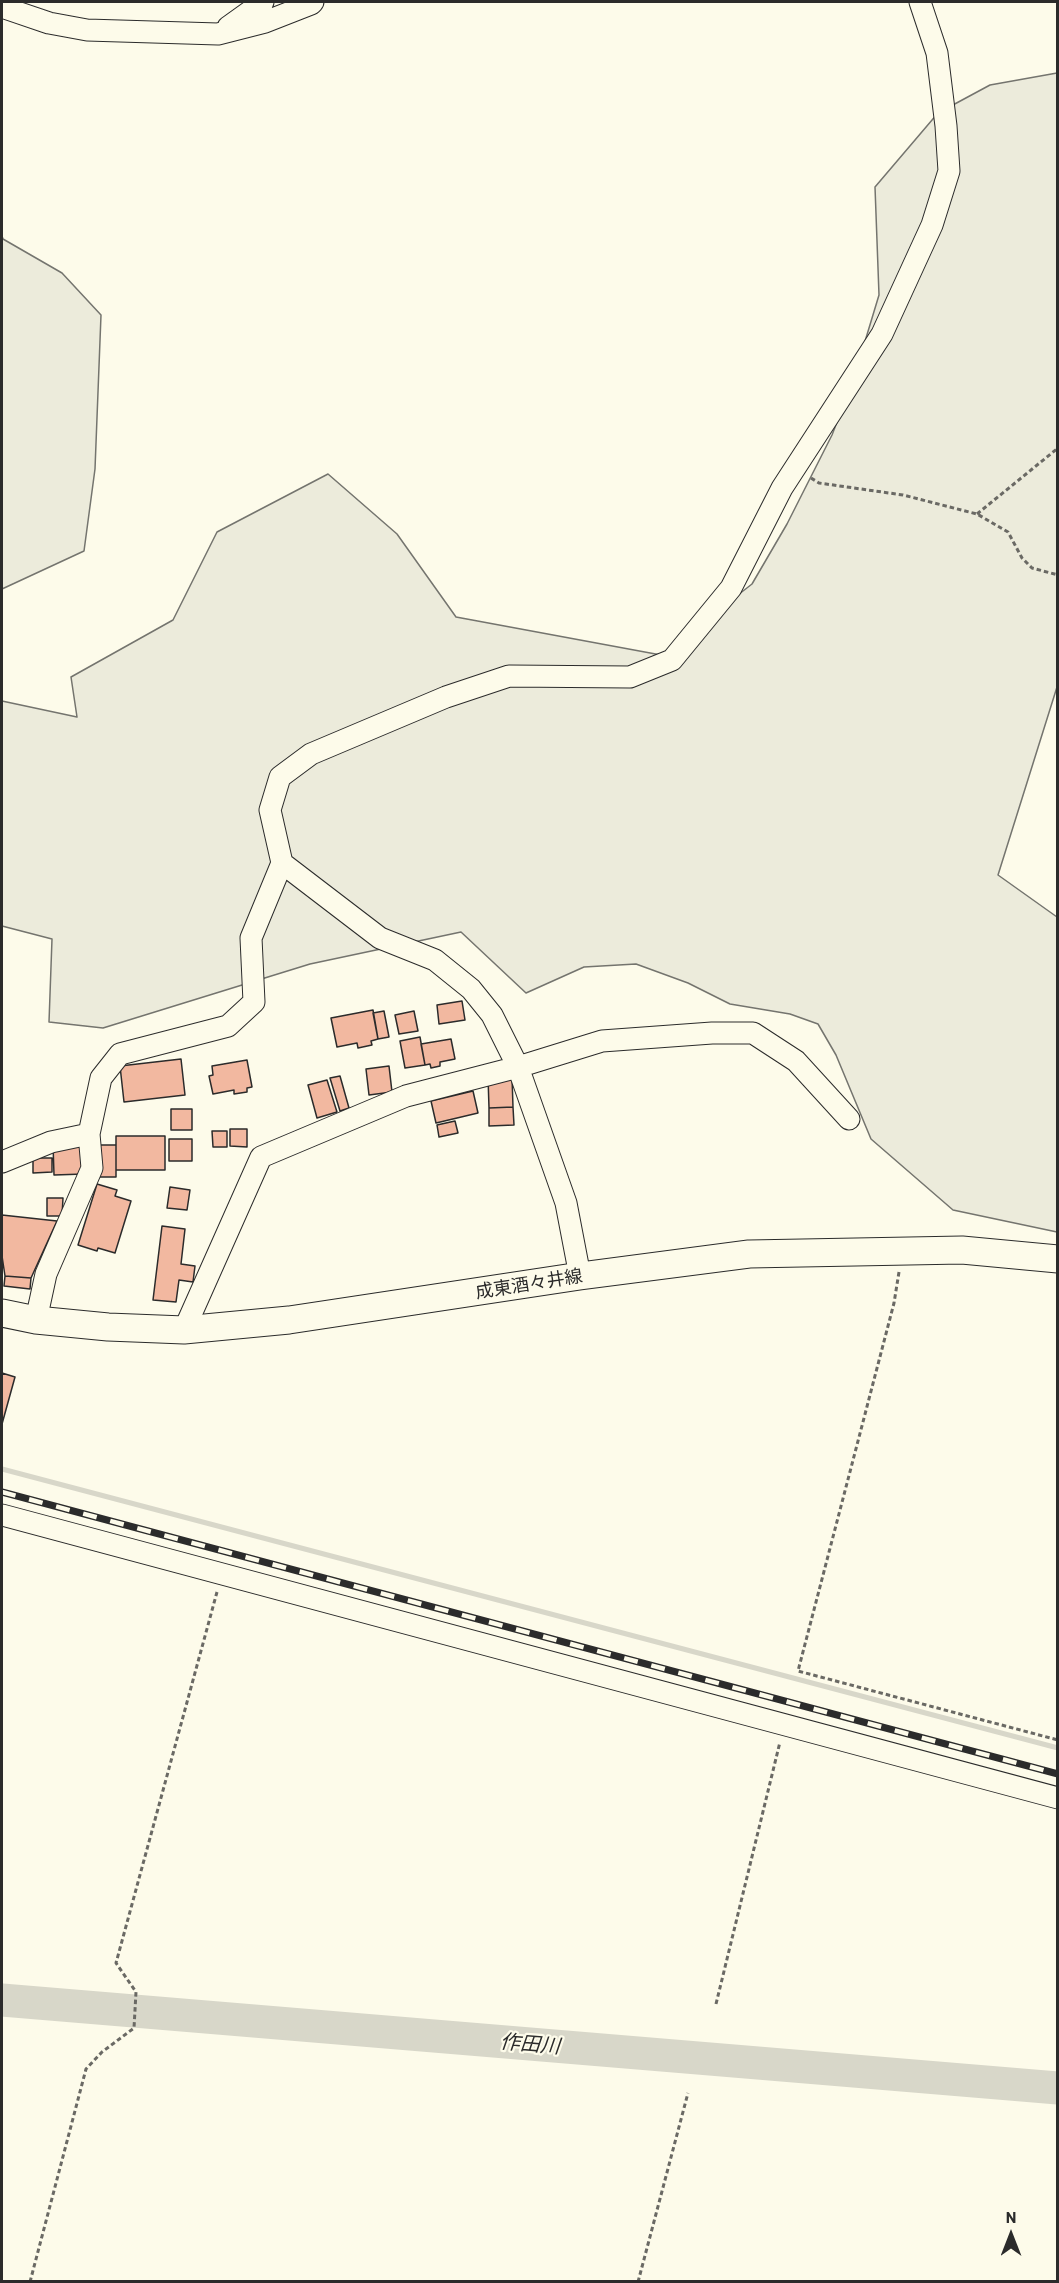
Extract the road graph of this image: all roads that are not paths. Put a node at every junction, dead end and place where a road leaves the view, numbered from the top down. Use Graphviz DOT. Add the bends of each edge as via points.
graph roads {
  1 [pos="263,2"];
  2 [pos="313,2"];
  3 [pos="920,2"];
  4 [pos="2,7"];
  5 [pos="218,34"];
  6 [pos="282,863"];
  7 [pos="518,1066"];
  8 [pos="849,1119"];
  9 [pos="88,1134"];
  10 [pos="2,1162"];
  11 [pos="1058,1259"];
  12 [pos="580,1276"];
  13 [pos="2,1313"];
  14 [pos="36,1320"];
  15 [pos="184,1330"];
  16 [pos="2,1515"];
  17 [pos="1058,1798"];
  1 -- 5 [label="street"];
  2 -- 5 [label="street" via="265,22"];
  3 -- 6 [label="street" via="937,53 949,171 932,225 882,334 782,488 731,588 672,660 630,677 509,676 446,697 311,754 280,777 270,810"];
  4 -- 5 [label="street" via="48,23 87,30"];
  6 -- 7 [label="street" via="380,938 435,960 471,989 492,1015"];
  6 -- 9 [label="street" via="251,938 254,1002 228,1026 120,1054 101,1078"];
  7 -- 8 [label="street" via="602,1041 753,1033 796,1061"];
  7 -- 12 [label="street" via="566,1203"];
  7 -- 15 [label="street" via="406,1096 261,1157"];
  9 -- 10 [label="street" via="51,1142"];
  9 -- 14 [label="street" via="92,1168 46,1274"];
  11 -- 12 [label="main road, 成東酒々井線" via="962,1250 749,1254"];
  12 -- 15 [label="main road, 成東酒々井線" via="289,1320"];
  13 -- 14 [label="main road, 成東酒々井線"];
  14 -- 15 [label="main road, 成東酒々井線"];
  16 -- 17 [label="street"];
}
